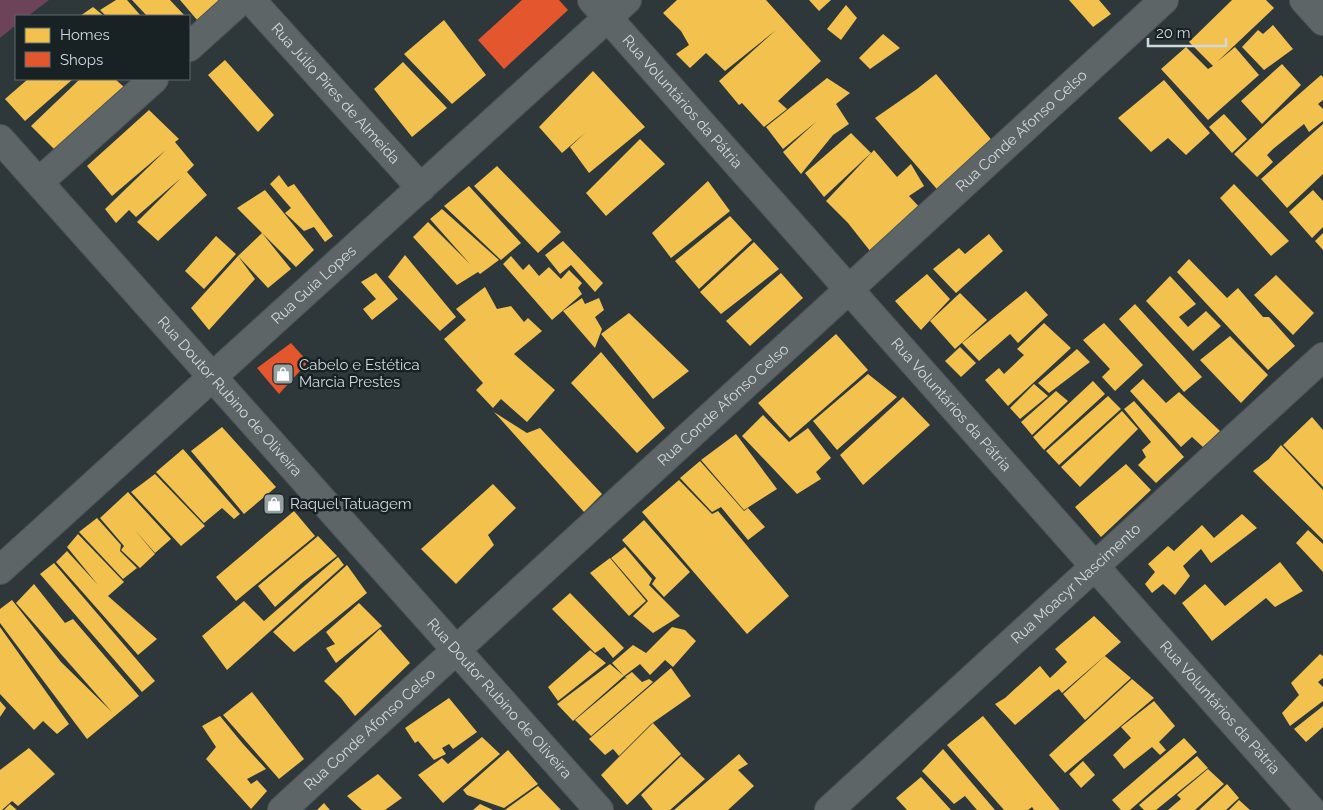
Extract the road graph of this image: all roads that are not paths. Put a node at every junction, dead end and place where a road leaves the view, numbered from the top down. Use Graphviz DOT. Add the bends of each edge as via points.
graph roads {
  1 [pos="241,0"];
  2 [pos="251,0"];
  3 [pos="628,0"];
  4 [pos="1164,0"];
  5 [pos="1304,0"];
  6 [pos="600,9"];
  7 [pos="1323,21"];
  8 [pos="190,46"];
  9 [pos="153,80"];
  10 [pos="3,149"];
  11 [pos="39,182"];
  12 [pos="421,188"];
  13 [pos="848,289"];
  14 [pos="1323,357"];
  15 [pos="213,377"];
  16 [pos="1095,566"];
  17 [pos="0,570"];
  18 [pos="456,650"];
  19 [pos="282,810"];
  20 [pos="599,810"];
  21 [pos="829,810"];
  22 [pos="1311,810"];
  1 -- 8 [label="street"];
  2 -- 12 [label="street, Rua Júlio Pires de Almeida"];
  3 -- 6 [label="street, Rua Guia Lopes"];
  4 -- 13 [label="street, Rua Conde Afonso Celso"];
  5 -- 7 [label="street"];
  6 -- 12 [label="street, Rua Guia Lopes"];
  6 -- 13 [label="street, Rua Voluntários da Pátria"];
  9 -- 11 [label="street"];
  10 -- 11 [label="street, Rua Doutor Rubino de Oliveira"];
  11 -- 15 [label="street, Rua Doutor Rubino de Oliveira"];
  12 -- 15 [label="street, Rua Guia Lopes"];
  13 -- 16 [label="street, Rua Voluntários da Pátria"];
  13 -- 18 [label="street, Rua Conde Afonso Celso"];
  14 -- 16 [label="street, Rua Moacyr Nascimento"];
  15 -- 17 [label="street, Rua Guia Lopes"];
  15 -- 18 [label="street, Rua Doutor Rubino de Oliveira"];
  16 -- 21 [label="street, Rua Moacyr Nascimento"];
  16 -- 22 [label="street, Rua Voluntários da Pátria"];
  18 -- 19 [label="street, Rua Conde Afonso Celso"];
  18 -- 20 [label="street, Rua Doutor Rubino de Oliveira"];
}
